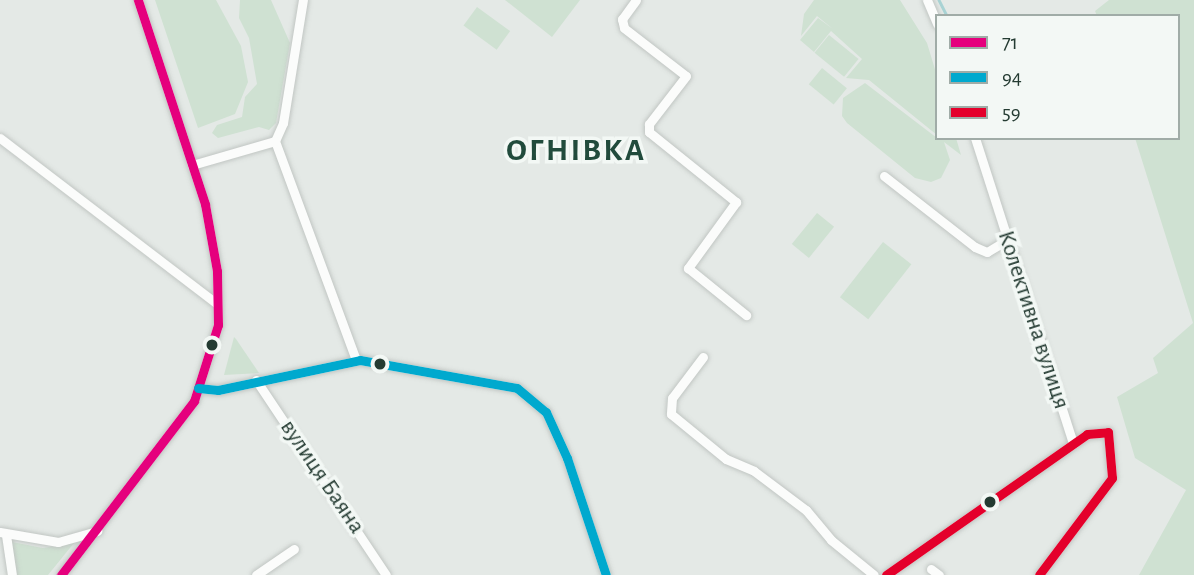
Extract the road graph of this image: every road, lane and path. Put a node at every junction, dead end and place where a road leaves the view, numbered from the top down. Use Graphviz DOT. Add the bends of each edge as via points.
graph roads {
  1 [pos="138,0"];
  2 [pos="303,0"];
  3 [pos="636,0"];
  4 [pos="927,0"];
  5 [pos="935,19"];
  6 [pos="0,138"];
  7 [pos="976,140"];
  8 [pos="275,141"];
  9 [pos="192,165"];
  10 [pos="884,176"];
  11 [pos="1007,240"];
  12 [pos="218,304"];
  13 [pos="746,315"];
  14 [pos="703,357"];
  15 [pos="356,360"];
  16 [pos="256,380"];
  17 [pos="198,388"];
  18 [pos="1073,444"];
  19 [pos="98,530"];
  20 [pos="3,534"];
  21 [pos="295,549"];
  22 [pos="12,575"];
  23 [pos="61,575"];
  24 [pos="256,575"];
  25 [pos="386,575"];
  26 [pos="606,575"];
  27 [pos="874,575"];
  28 [pos="886,575"];
  29 [pos="1039,575"];
  1 -- 9 [label="street"];
  2 -- 8 [label="street" via="283,123"];
  3 -- 13 [label="street" via="622,19 624,28 686,76 649,124 649,132 736,202 688,268"];
  4 -- 5 [label="street"];
  6 -- 12 [label="street"];
  7 -- 11 [label="street, Колективна вулиця"];
  8 -- 9 [label="street"];
  8 -- 15 [label="street"];
  9 -- 12 [label="street" via="212,244"];
  10 -- 11 [label="street" via="975,247 987,252"];
  11 -- 18 [label="street, Колективна вулиця"];
  12 -- 17 [label="street" via="218,325"];
  14 -- 27 [label="street" via="672,398 671,414 726,459 754,471 806,510 831,540"];
  15 -- 16 [label="street"];
  15 -- 26 [label="street" via="517,388 538,402 567,458"];
  16 -- 17 [label="street" via="218,390"];
  16 -- 25 [label="street, вулиця Баяна"];
  17 -- 19 [label="street" via="194,401"];
  18 -- 28 [label="street"];
  18 -- 29 [label="street" via="1087,434 1108,432 1114,472"];
  19 -- 20 [label="street" via="58,542"];
  19 -- 23 [label="street"];
  20 -- 22 [label="street"];
  21 -- 24 [label="street"];
}
